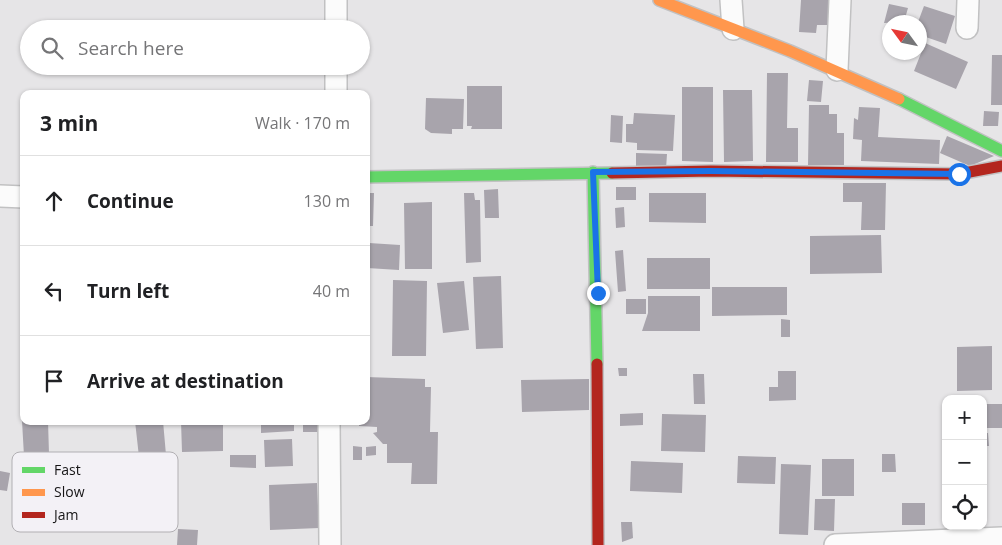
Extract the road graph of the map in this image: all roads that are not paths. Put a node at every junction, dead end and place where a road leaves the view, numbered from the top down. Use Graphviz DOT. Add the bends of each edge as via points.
graph roads {
  1 [pos="336,0"];
  2 [pos="658,0"];
  3 [pos="731,0"];
  4 [pos="840,0"];
  5 [pos="968,0"];
  6 [pos="336,20"];
  7 [pos="733,28"];
  8 [pos="967,28"];
  9 [pos="837,70"];
  10 [pos="336,75"];
  11 [pos="336,90"];
  12 [pos="1002,151"];
  13 [pos="1002,166"];
  14 [pos="593,172"];
  15 [pos="370,177"];
  16 [pos="0,196"];
  17 [pos="20,197"];
  18 [pos="329,425"];
  19 [pos="1002,538"];
  20 [pos="330,545"];
  21 [pos="598,545"];
  22 [pos="835,545"];
  1 -- 6 [label="street"];
  2 -- 7 [label="street"];
  3 -- 7 [label="street"];
  4 -- 9 [label="street"];
  5 -- 8 [label="street"];
  7 -- 9 [label="street"];
  9 -- 12 [label="street" via="953,124"];
  10 -- 11 [label="street"];
  13 -- 14 [label="street" via="959,174"];
  14 -- 15 [label="street"];
  14 -- 21 [label="street" via="598,293"];
  16 -- 17 [label="street"];
  18 -- 20 [label="street"];
  19 -- 22 [label="street"];
}
